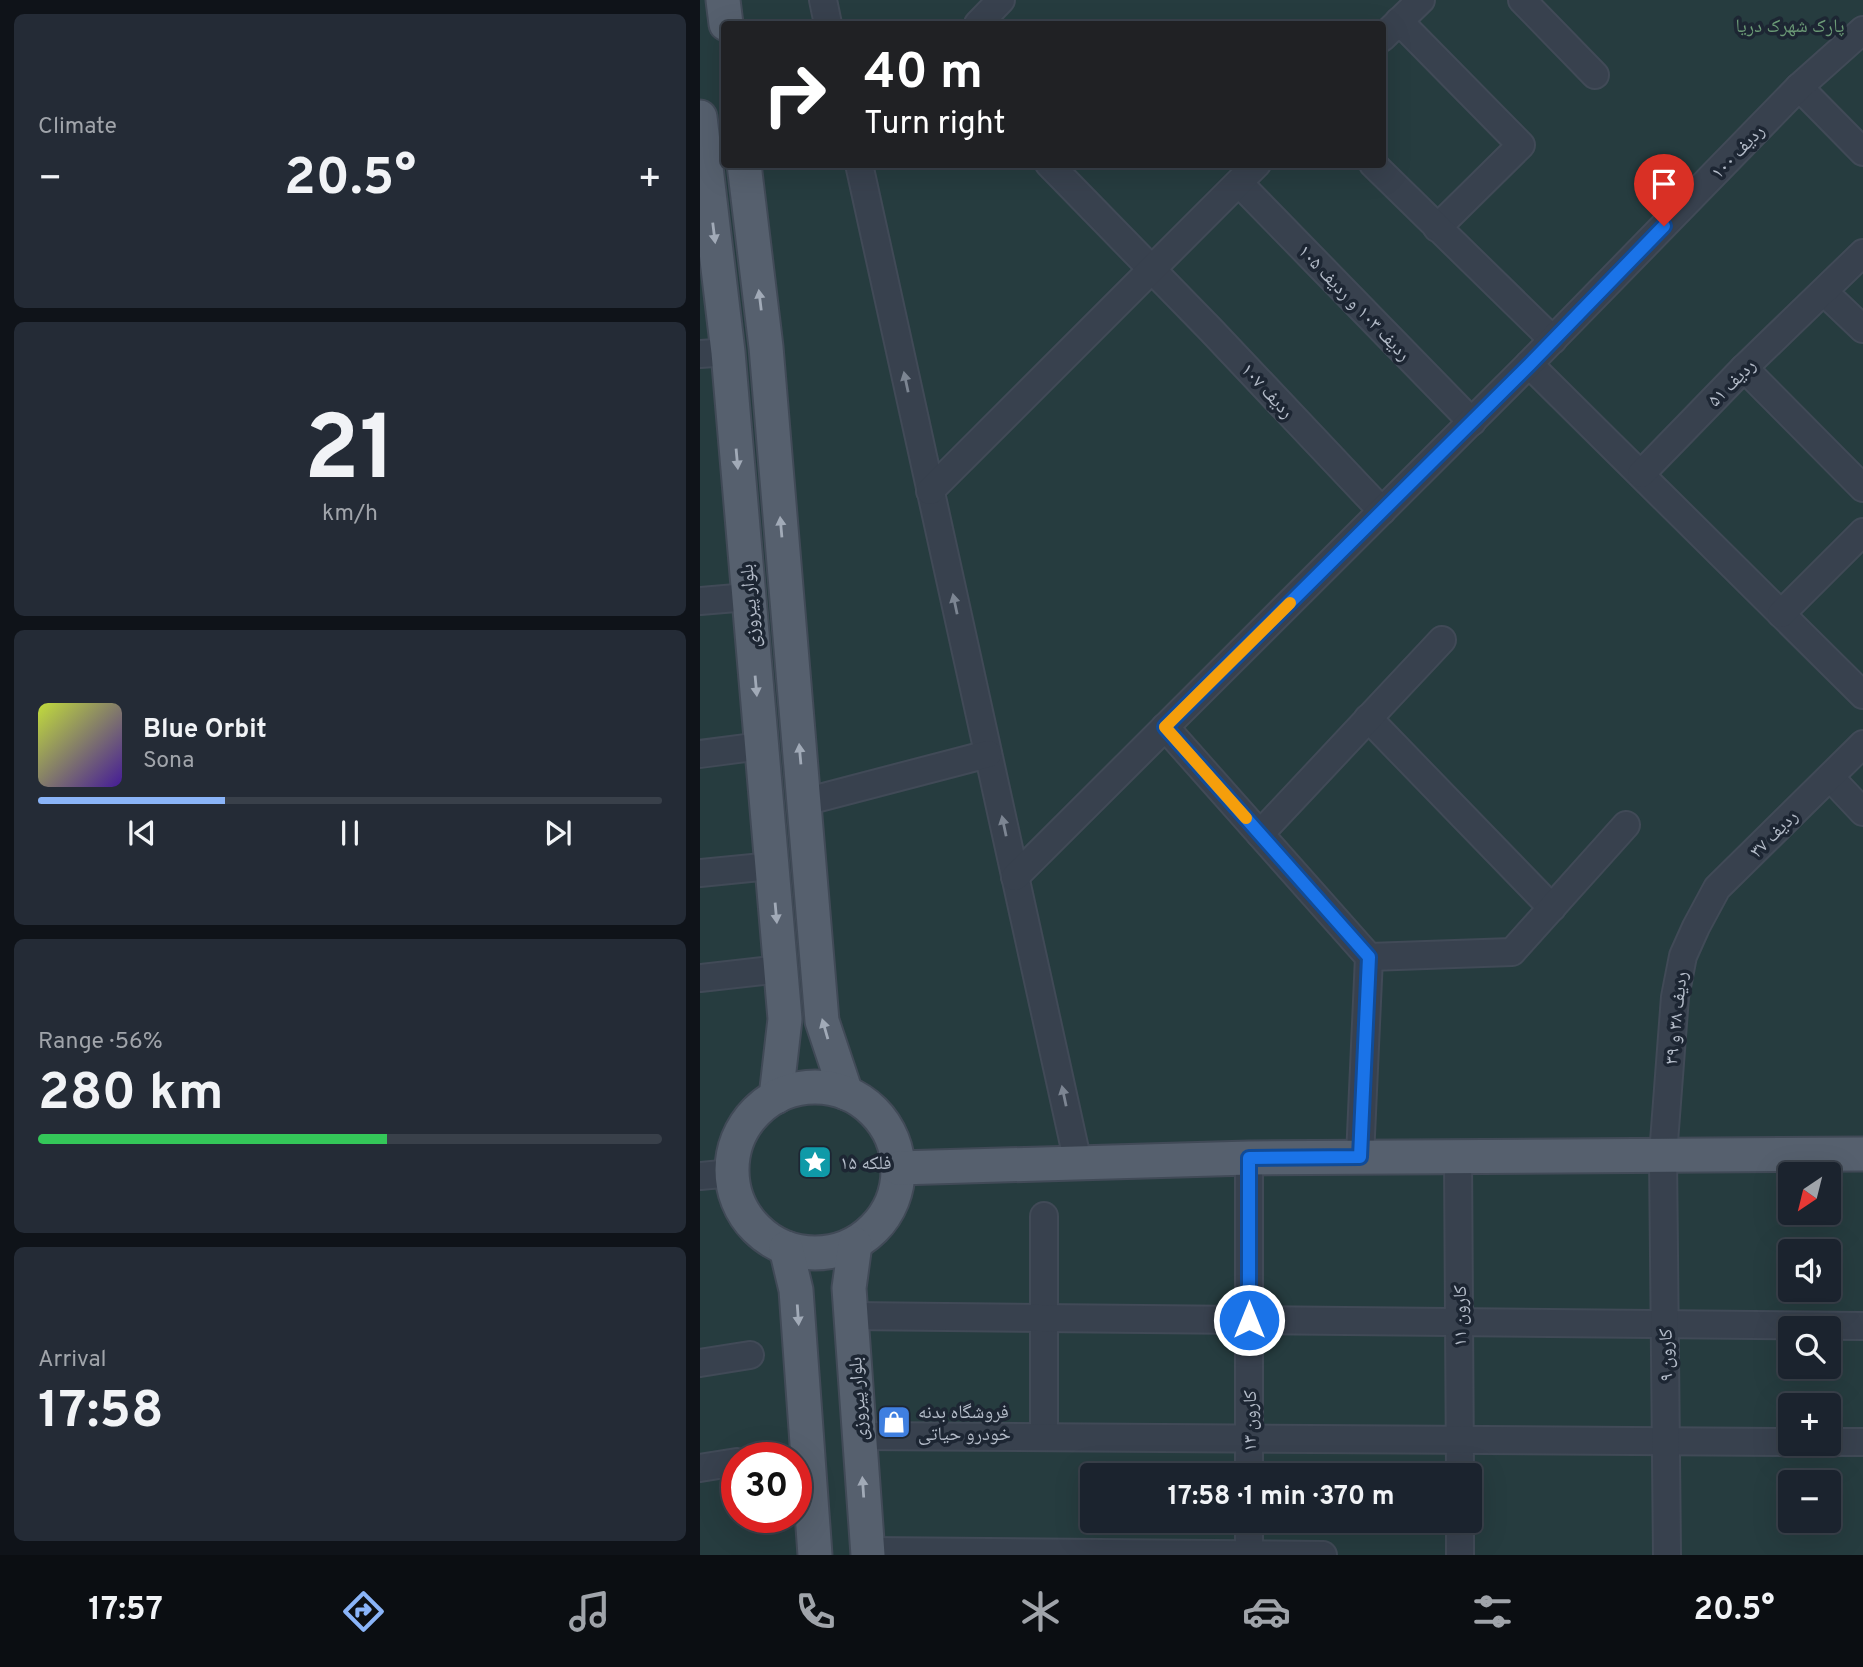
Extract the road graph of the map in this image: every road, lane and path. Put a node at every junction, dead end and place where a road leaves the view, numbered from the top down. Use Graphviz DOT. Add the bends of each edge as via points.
graph roads {
  1 [pos="723,0"];
  2 [pos="823,0"];
  3 [pos="1001,0"];
  4 [pos="1421,0"];
  5 [pos="1522,0"];
  6 [pos="726,21"];
  7 [pos="827,21"];
  8 [pos="981,21"];
  9 [pos="1391,30"];
  10 [pos="1863,30"];
  11 [pos="1595,75"];
  12 [pos="1799,87"];
  13 [pos="700,117"];
  14 [pos="1863,152"];
  15 [pos="703,164"];
  16 [pos="744,168"];
  17 [pos="860,168"];
  18 [pos="1053,168"];
  19 [pos="1377,168"];
  20 [pos="1248,174"];
  21 [pos="1437,228"];
  22 [pos="1863,253"];
  23 [pos="1152,269"];
  24 [pos="1824,292"];
  25 [pos="1863,329"];
  26 [pos="1553,340"];
  27 [pos="714,353"];
  28 [pos="1529,365"];
  29 [pos="1744,369"];
  30 [pos="1472,422"];
  31 [pos="1641,474"];
  32 [pos="1863,488"];
  33 [pos="930,491"];
  34 [pos="1382,511"];
  35 [pos="1863,532"];
  36 [pos="748,597"];
  37 [pos="700,601"];
  38 [pos="1781,614"];
  39 [pos="1442,640"];
  40 [pos="1863,695"];
  41 [pos="1368,718"];
  42 [pos="1165,727"];
  43 [pos="1863,744"];
  44 [pos="761,746"];
  45 [pos="700,754"];
  46 [pos="988,754"];
  47 [pos="1830,777"];
  48 [pos="804,802"];
  49 [pos="1863,811"];
  50 [pos="1626,825"];
  51 [pos="1260,834"];
  52 [pos="772,866"];
  53 [pos="700,873"];
  54 [pos="1015,877"];
  55 [pos="1717,888"];
  56 [pos="1552,908"];
  57 [pos="1369,957"];
  58 [pos="781,969"];
  59 [pos="700,978"];
  60 [pos="846,1094"];
  61 [pos="776,1097"];
  62 [pos="1863,1154"];
  63 [pos="1662,1155"];
  64 [pos="1458,1156"];
  65 [pos="1360,1157"];
  66 [pos="1249,1158"];
  67 [pos="1078,1163"];
  68 [pos="898,1168"];
  69 [pos="716,1175"];
  70 [pos="1044,1216"];
  71 [pos="855,1244"];
  72 [pos="786,1248"];
  73 [pos="850,1316"];
  74 [pos="1044,1318"];
  75 [pos="1249,1320"];
  76 [pos="1459,1322"];
  77 [pos="1664,1324"];
  78 [pos="1863,1326"];
  79 [pos="750,1355"];
  80 [pos="700,1363"];
  81 [pos="859,1436"];
  82 [pos="1044,1437"];
  83 [pos="1249,1438"];
  84 [pos="1460,1440"];
  85 [pos="1666,1441"];
  86 [pos="1778,1442"];
  87 [pos="1841,1442"];
  88 [pos="1863,1443"];
  89 [pos="1249,1463"];
  90 [pos="1460,1463"];
  91 [pos="721,1465"];
  92 [pos="700,1468"];
  93 [pos="1249,1533"];
  94 [pos="1460,1533"];
  95 [pos="868,1553"];
  96 [pos="1040,1553"];
  97 [pos="815,1555"];
  98 [pos="1249,1555"];
  99 [pos="1323,1555"];
  100 [pos="1460,1555"];
  101 [pos="1667,1555"];
  1 -- 6 [label="main road"];
  2 -- 7 [label="street"];
  3 -- 8 [label="street"];
  4 -- 9 [label="street"];
  5 -- 11 [label="street"];
  9 -- 21 [label="street" via="1521,145"];
  10 -- 12 [label="street, ردیف ۱۰۰"];
  12 -- 14 [label="street"];
  12 -- 26 [label="street, ردیف ۱۰۰"];
  13 -- 15 [label="main road, بلوار پیروزی"];
  15 -- 27 [label="main road, بلوار پیروزی, one-way"];
  48 -- 16 [label="main road, بلوار پیروزی, one-way" via="766,347"];
  33 -- 17 [label="street, one-way"];
  18 -- 23 [label="street, ردیف ۱۰۷"];
  19 -- 21 [label="street"];
  20 -- 23 [label="street"];
  20 -- 30 [label="street, ردیف ۱۰۳ و ردیف ۱۰۵"];
  21 -- 26 [label="street"];
  22 -- 24 [label="street, ردیف ۵۱"];
  23 -- 33 [label="street"];
  23 -- 34 [label="street, ردیف ۱۰۷"];
  24 -- 25 [label="street"];
  24 -- 29 [label="street, ردیف ۵۱"];
  26 -- 28 [label="street, ردیف ۱۰۰"];
  27 -- 36 [label="main road, بلوار پیروزی, one-way"];
  28 -- 30 [label="street, ردیف ۱۰۰"];
  28 -- 31 [label="street"];
  29 -- 31 [label="street, ردیف ۵۱"];
  29 -- 32 [label="street"];
  30 -- 34 [label="street, ردیف ۱۰۰"];
  31 -- 38 [label="street"];
  46 -- 33 [label="street, one-way"];
  34 -- 42 [label="street, ردیف ۱۰۰"];
  35 -- 38 [label="street"];
  36 -- 37 [label="street"];
  36 -- 44 [label="main road, بلوار پیروزی, one-way"];
  38 -- 40 [label="street"];
  39 -- 41 [label="street"];
  41 -- 51 [label="street"];
  41 -- 56 [label="street"];
  42 -- 51 [label="street"];
  42 -- 54 [label="street, ردیف ۱۰۰"];
  43 -- 47 [label="street, ردیف ۳۷"];
  44 -- 45 [label="street"];
  44 -- 52 [label="main road, بلوار پیروزی"];
  46 -- 48 [label="street"];
  54 -- 46 [label="street, one-way"];
  47 -- 49 [label="street"];
  47 -- 55 [label="street, ردیف ۳۷"];
  60 -- 48 [label="main road, بلوار پیروزی, one-way" via="822,1021"];
  50 -- 56 [label="street"];
  51 -- 57 [label="street"];
  52 -- 53 [label="street"];
  52 -- 58 [label="main road, بلوار پیروزی, one-way"];
  67 -- 54 [label="street, one-way"];
  55 -- 63 [label="street, ردیف ۳۸ و ۳۹" via="1683,956 1675,997"];
  56 -- 57 [label="street" via="1512,952"];
  57 -- 65 [label="street"];
  58 -- 59 [label="street"];
  58 -- 61 [label="main road, بلوار پیروزی" via="785,1019"];
  60 -- 61 [label="main road" via="811,1087"];
  60 -- 68 [label="main road" via="867,1106 884,1124"];
  61 -- 69 [label="main road" via="743,1129 735,1150"];
  62 -- 63 [label="main road"];
  63 -- 64 [label="main road"];
  63 -- 77 [label="street, کارون ۹"];
  64 -- 65 [label="main road"];
  64 -- 76 [label="street, کارون ۱۱"];
  65 -- 66 [label="main road"];
  66 -- 67 [label="main road"];
  66 -- 75 [label="street, کارون ۱۳"];
  67 -- 68 [label="main road"];
  68 -- 71 [label="main road" via="896,1191 887,1212 874,1230"];
  69 -- 72 [label="main road" via="737,1197 748,1219"];
  70 -- 74 [label="street"];
  71 -- 72 [label="main road" via="821,1253"];
  71 -- 73 [label="main road, بلوار پیروزی"];
  72 -- 97 [label="main road, one-way" via="796,1290"];
  73 -- 74 [label="street"];
  73 -- 81 [label="main road, بلوار پیروزی"];
  74 -- 75 [label="street"];
  74 -- 82 [label="street"];
  75 -- 76 [label="street"];
  75 -- 83 [label="street, کارون ۱۳"];
  76 -- 77 [label="street"];
  76 -- 84 [label="street, کارون ۱۱"];
  77 -- 78 [label="street"];
  77 -- 85 [label="street, کارون ۹"];
  79 -- 80 [label="street"];
  81 -- 82 [label="street"];
  95 -- 81 [label="main road, بلوار پیروزی, one-way"];
  82 -- 83 [label="street"];
  83 -- 84 [label="street"];
  83 -- 89 [label="street, کارون ۱۳"];
  84 -- 85 [label="street"];
  84 -- 90 [label="street, کارون ۱۱"];
  85 -- 86 [label="street"];
  85 -- 101 [label="street, کارون ۹"];
  87 -- 88 [label="street"];
  91 -- 92 [label="street"];
  93 -- 98 [label="street"];
  94 -- 100 [label="street"];
  95 -- 96 [label="street"];
  96 -- 98 [label="street"];
  98 -- 99 [label="street"];
}
